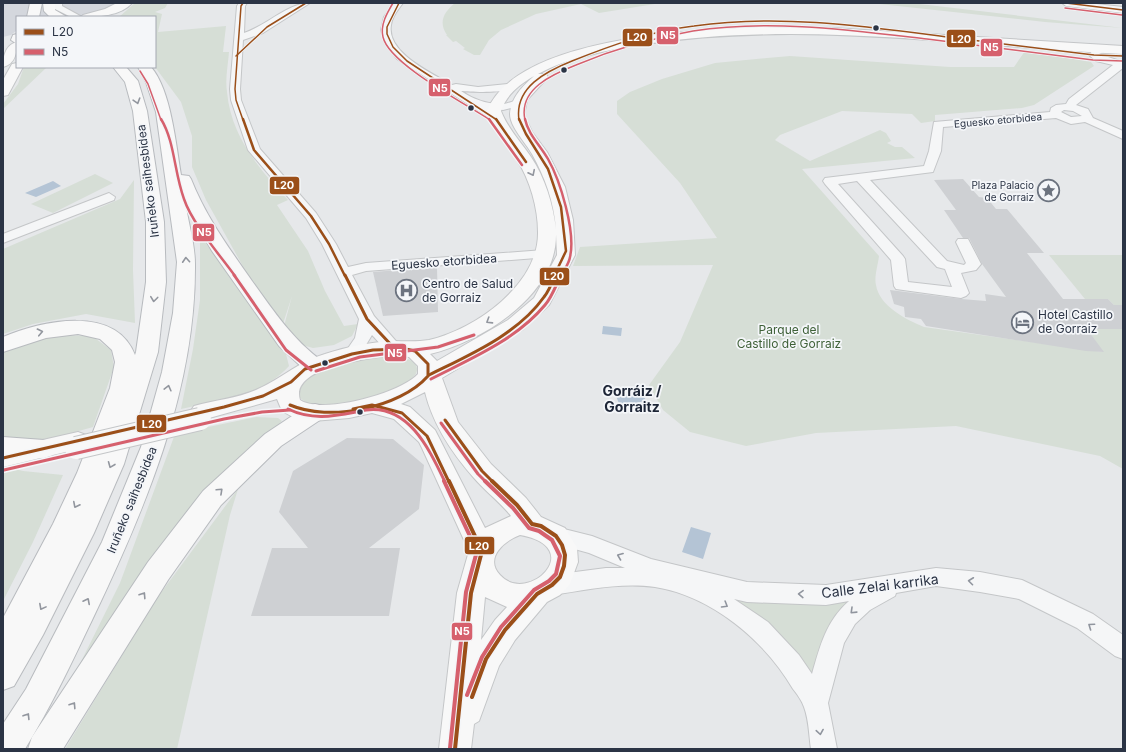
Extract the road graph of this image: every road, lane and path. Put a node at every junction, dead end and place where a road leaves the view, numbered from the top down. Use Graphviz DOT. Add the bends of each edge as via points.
graph roads {
  1 [pos="36,3"];
  2 [pos="49,3"];
  3 [pos="58,3"];
  4 [pos="126,3"];
  5 [pos="130,3"];
  6 [pos="243,3"];
  7 [pos="306,3"];
  8 [pos="399,3"];
  9 [pos="1066,3"];
  10 [pos="1123,10"];
  11 [pos="33,16"];
  12 [pos="58,16"];
  13 [pos="76,16"];
  14 [pos="91,16"];
  15 [pos="113,16"];
  16 [pos="240,27"];
  17 [pos="267,27"];
  18 [pos="239,38"];
  19 [pos="16,47"];
  20 [pos="1099,52"];
  21 [pos="236,56"];
  22 [pos="1121,56"];
  23 [pos="3,63"];
  24 [pos="16,68"];
  25 [pos="120,68"];
  26 [pos="145,68"];
  27 [pos="446,84"];
  28 [pos="508,89"];
  29 [pos="3,92"];
  30 [pos="520,102"];
  31 [pos="1068,107"];
  32 [pos="163,112"];
  33 [pos="495,112"];
  34 [pos="1058,115"];
  35 [pos="1086,119"];
  36 [pos="1123,136"];
  37 [pos="861,178"];
  38 [pos="109,197"];
  39 [pos="3,240"];
  40 [pos="963,242"];
  41 [pos="544,254"];
  42 [pos="952,267"];
  43 [pos="344,272"];
  44 [pos="367,319"];
  45 [pos="3,345"];
  46 [pos="480,347"];
  47 [pos="400,348"];
  48 [pos="352,354"];
  49 [pos="314,366"];
  50 [pos="429,375"];
  51 [pos="290,382"];
  52 [pos="372,405"];
  53 [pos="302,408"];
  54 [pos="201,415"];
  55 [pos="449,427"];
  56 [pos="77,444"];
  57 [pos="3,446"];
  58 [pos="44,449"];
  59 [pos="3,458"];
  60 [pos="3,465"];
  61 [pos="532,524"];
  62 [pos="556,536"];
  63 [pos="481,556"];
  64 [pos="898,583"];
  65 [pos="545,590"];
  66 [pos="3,648"];
  67 [pos="1123,648"];
  68 [pos="3,675"];
  69 [pos="816,703"];
  70 [pos="6,749"];
  71 [pos="44,749"];
  72 [pos="455,749"];
  73 [pos="824,749"];
  1 -- 11 [label="main road"];
  2 -- 12 [label="main road" via="51,13"];
  3 -- 13 [label="street" via="61,10"];
  4 -- 14 [label="main road"];
  5 -- 15 [label="main road"];
  6 -- 16 [label="street"];
  7 -- 17 [label="street"];
  8 -- 27 [label="street" via="385,28 389,43 400,57 412,66"];
  9 -- 10 [label="street"];
  16 -- 17 [label="street"];
  16 -- 18 [label="street"];
  17 -- 18 [label="street"];
  17 -- 21 [label="street"];
  18 -- 21 [label="street"];
  19 -- 23 [label="main road"];
  20 -- 22 [label="main road"];
  20 -- 28 [label="main road" via="870,23 776,18 728,19 668,26 604,41 567,54"];
  20 -- 30 [label="main road" via="875,27 736,23 670,31 607,46 548,72 528,89"];
  21 -- 43 [label="street" via="236,100 254,150 311,216"];
  22 -- 31 [label="street"];
  24 -- 29 [label="main road"];
  25 -- 68 [label="main road, Iruñeko saihesbidea, one-way" via="131,82 140,111 155,222 156,282 147,352 112,464 81,533 33,625"];
  26 -- 32 [label="main road, Iruñeko saihesbidea" via="154,82"];
  27 -- 28 [label="street" via="478,90"];
  27 -- 33 [label="street"];
  28 -- 30 [label="street"];
  28 -- 33 [label="main road"];
  30 -- 33 [label="street"];
  30 -- 46 [label="main road" via="517,116 557,187 564,220 566,255 542,301 516,325"];
  31 -- 34 [label="street" via="1055,110"];
  31 -- 35 [label="street" via="1086,113"];
  32 -- 49 [label="main road" via="173,129 181,172 200,219 290,347"];
  70 -- 32 [label="main road, Iruñeko saihesbidea, one-way" via="37,700 115,544 153,447 173,372 183,313 186,262"];
  33 -- 41 [label="main road, one-way" via="499,125 509,136 532,173 539,190 546,224"];
  34 -- 35 [label="street, Eguesko etorbidea" via="1073,120"];
  34 -- 37 [label="street, Eguesko etorbidea" via="938,124 935,150 929,169"];
  35 -- 36 [label="street"];
  37 -- 42 [label="street" via="942,264"];
  37 -- 42 [label="street" via="829,181 898,259 901,286 960,293"];
  38 -- 39 [label="street"];
  40 -- 42 [label="street" via="974,264 964,269"];
  41 -- 43 [label="street, Eguesko etorbidea" via="366,267"];
  41 -- 47 [label="main road, one-way" via="535,275 510,306 498,315 469,333 438,345"];
  43 -- 44 [label="street"];
  44 -- 47 [label="street"];
  44 -- 48 [label="street" via="367,329 362,341"];
  45 -- 66 [label="main road, one-way" via="42,331 69,328 97,330 113,338 123,350 126,365 106,434 83,492"];
  46 -- 50 [label="main road"];
  46 -- 55 [label="main road" via="459,367 448,383"];
  47 -- 48 [label="main road"];
  47 -- 50 [label="main road" via="415,351 428,364"];
  48 -- 49 [label="main road"];
  49 -- 51 [label="main road" via="305,369"];
  50 -- 52 [label="main road" via="423,383 413,389"];
  50 -- 55 [label="main road"];
  51 -- 53 [label="main road" via="287,394"];
  51 -- 54 [label="main road" via="263,396"];
  52 -- 53 [label="main road" via="329,413"];
  52 -- 63 [label="main road" via="402,412 427,436"];
  53 -- 54 [label="main road" via="260,407"];
  71 -- 53 [label="main road, one-way" via="158,571 212,498 274,440"];
  54 -- 56 [label="main road, bridge"];
  55 -- 61 [label="main road" via="482,471 517,505"];
  56 -- 58 [label="main road"];
  56 -- 60 [label="main road"];
  57 -- 58 [label="main road"];
  58 -- 59 [label="main road"];
  61 -- 62 [label="main road" via="542,526"];
  61 -- 63 [label="main road" via="502,529 488,541"];
  64 -- 62 [label="street, Calle Zelai karrika, one-way" via="826,595 747,592 649,568 592,545"];
  62 -- 65 [label="main road" via="564,550 564,566 560,576"];
  63 -- 65 [label="main road" via="483,573 489,583 498,590 510,595 524,596"];
  63 -- 72 [label="main road" via="471,593"];
  67 -- 64 [label="street, Calle Zelai karrika, one-way" via="1085,621 1022,590 936,577"];
  64 -- 69 [label="street, one-way" via="862,603 847,617 833,640"];
  65 -- 69 [label="street, one-way" via="606,577 655,578 690,588 724,604 760,629 791,663"];
  65 -- 72 [label="main road" via="505,630 486,659"];
  69 -- 73 [label="street, one-way"];
}
